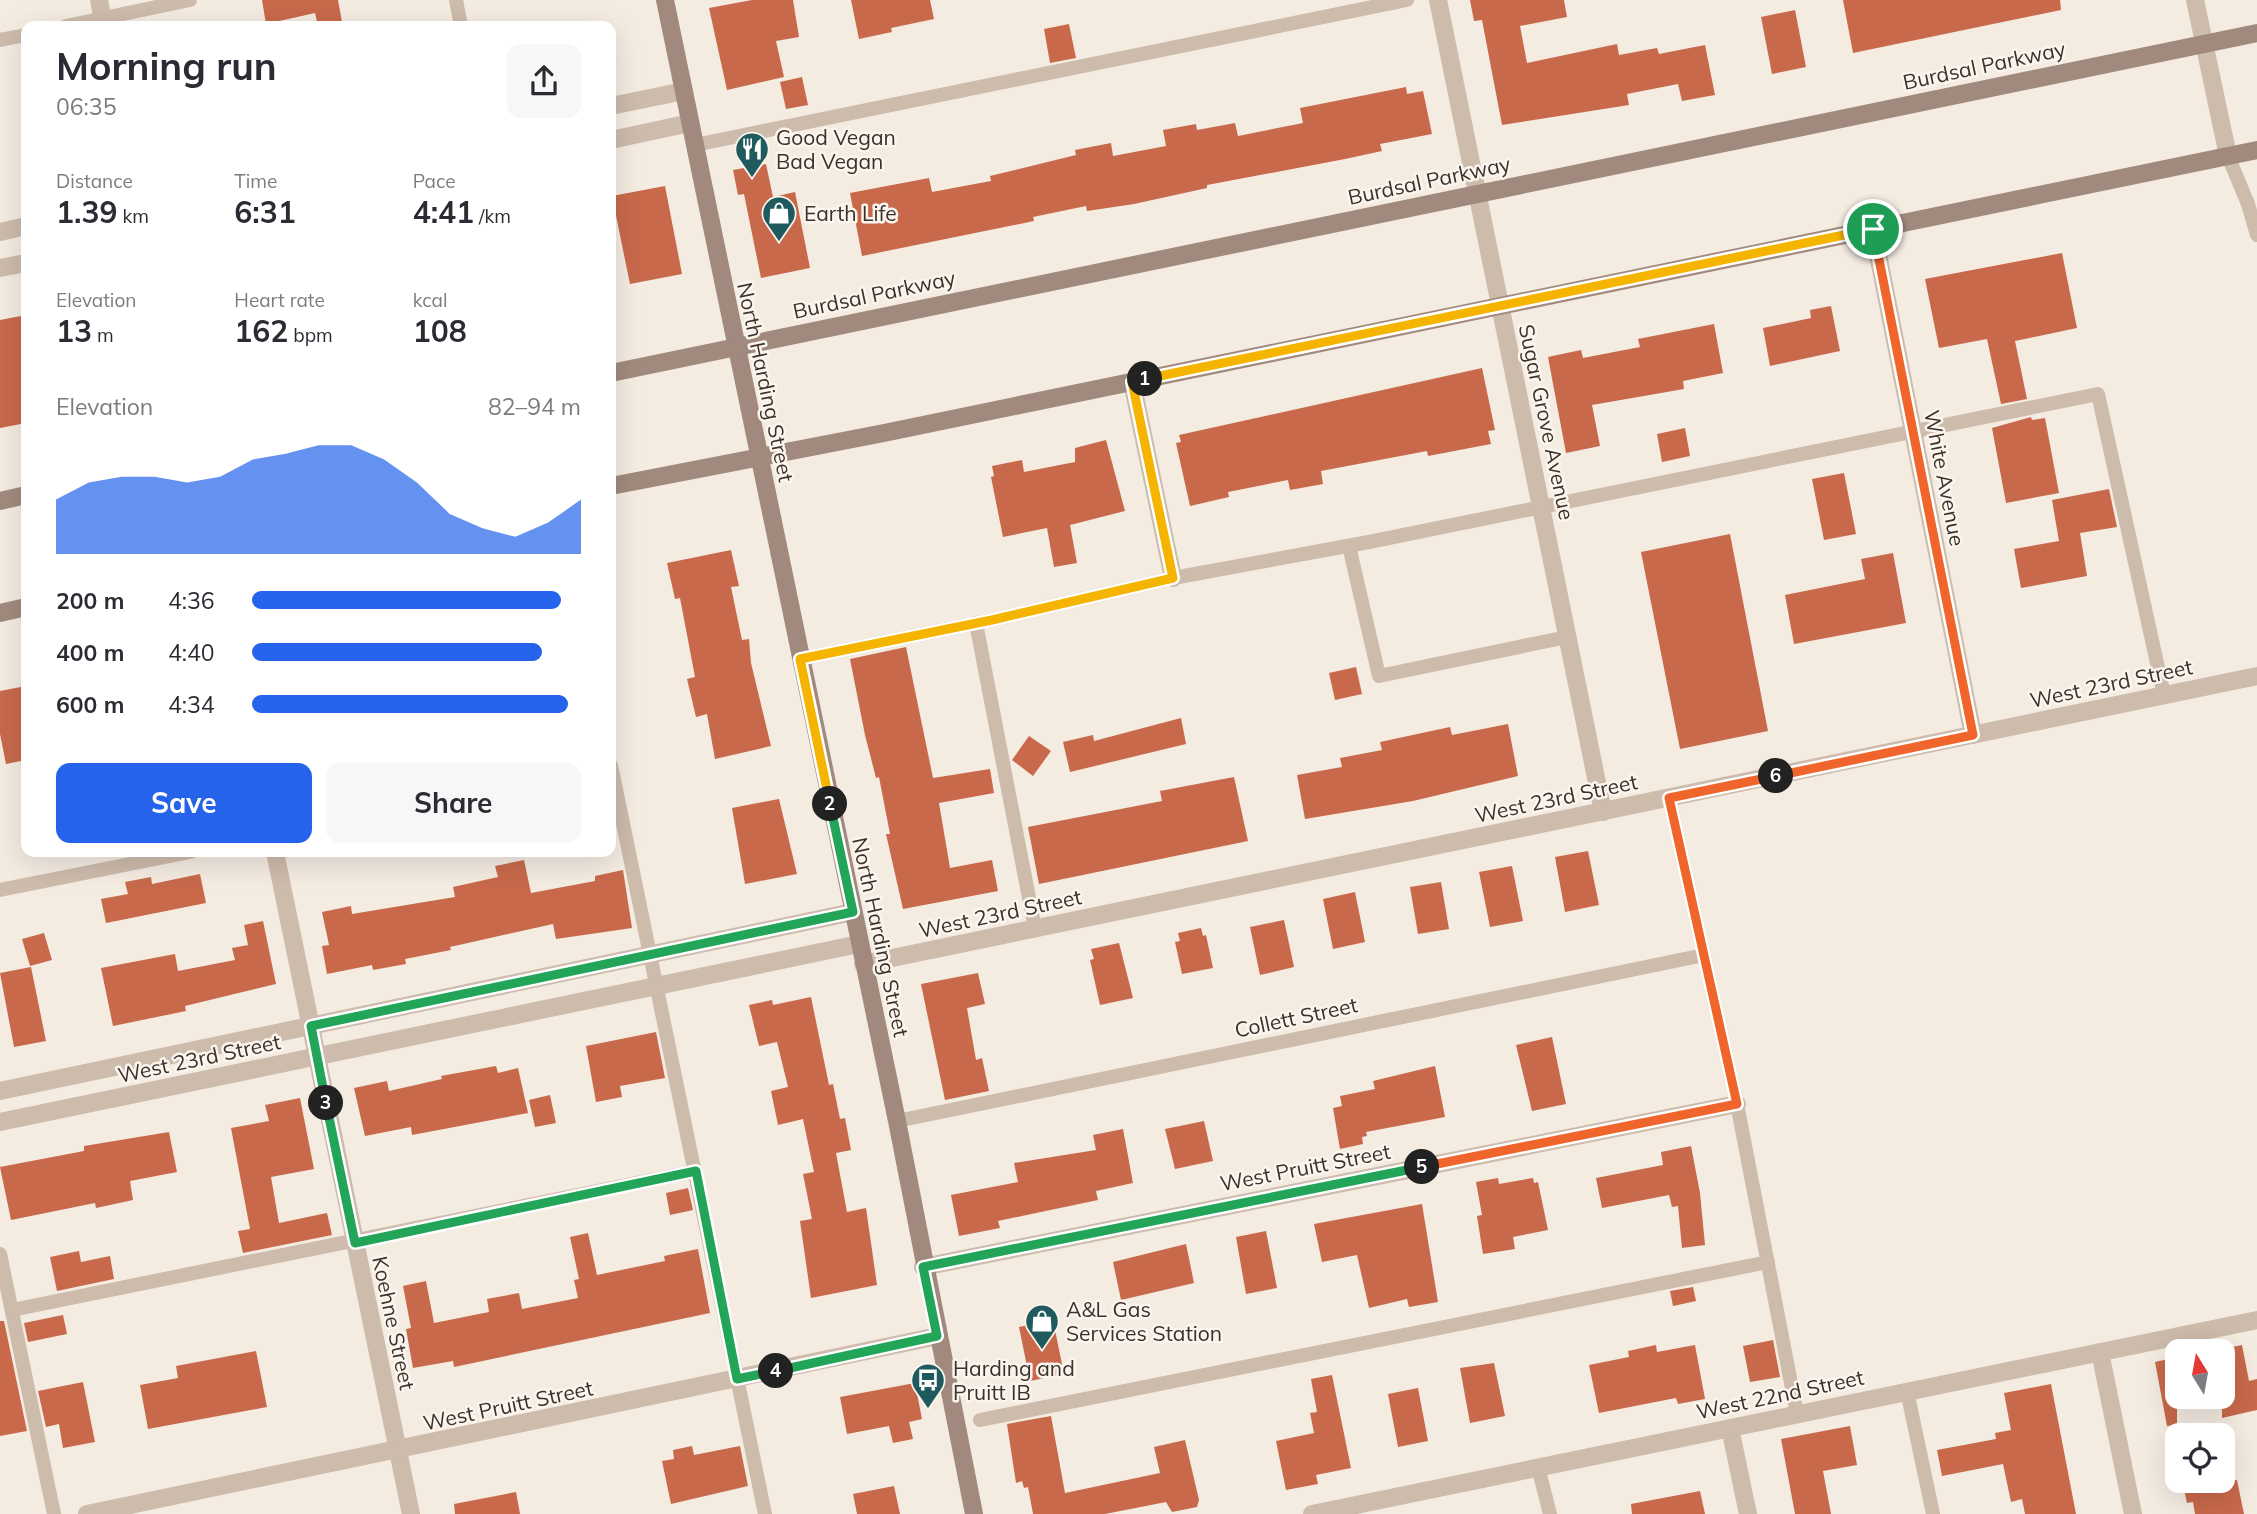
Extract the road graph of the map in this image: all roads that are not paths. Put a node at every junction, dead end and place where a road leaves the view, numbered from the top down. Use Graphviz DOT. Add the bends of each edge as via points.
graph roads {
  1 [pos="99,0"];
  2 [pos="190,0"];
  3 [pos="456,0"];
  4 [pos="665,0"];
  5 [pos="1408,0"];
  6 [pos="1438,0"];
  7 [pos="2195,0"];
  8 [pos="103,21"];
  9 [pos="107,21"];
  10 [pos="460,21"];
  11 [pos="2257,33"];
  12 [pos="21,36"];
  13 [pos="0,40"];
  14 [pos="2204,43"];
  15 [pos="684,90"];
  16 [pos="616,105"];
  17 [pos="690,123"];
  18 [pos="616,139"];
  19 [pos="695,145"];
  20 [pos="2257,150"];
  21 [pos="2228,156"];
  22 [pos="1477,193"];
  23 [pos="21,227"];
  24 [pos="1873,229"];
  25 [pos="0,232"];
  26 [pos="2257,235"];
  27 [pos="21,264"];
  28 [pos="0,268"];
  29 [pos="1500,306"];
  30 [pos="735,347"];
  31 [pos="616,372"];
  32 [pos="1132,382"];
  33 [pos="1913,432"];
  34 [pos="758,457"];
  35 [pos="616,485"];
  36 [pos="21,496"];
  37 [pos="0,501"];
  38 [pos="1541,507"];
  39 [pos="1349,546"];
  40 [pos="1173,578"];
  41 [pos="21,608"];
  42 [pos="0,612"];
  43 [pos="976,624"];
  44 [pos="1567,637"];
  45 [pos="800,659"];
  46 [pos="2257,676"];
  47 [pos="2164,695"];
  48 [pos="1973,735"];
  49 [pos="616,793"];
  50 [pos="1669,798"];
  51 [pos="1603,812"];
  52 [pos="165,857"];
  53 [pos="276,857"];
  54 [pos="0,890"];
  55 [pos="853,912"];
  56 [pos="1035,929"];
  57 [pos="859,944"];
  58 [pos="649,955"];
  59 [pos="1704,955"];
  60 [pos="863,964"];
  61 [pos="656,986"];
  62 [pos="311,1026"];
  63 [pos="317,1057"];
  64 [pos="0,1091"];
  65 [pos="1737,1104"];
  66 [pos="897,1121"];
  67 [pos="0,1122"];
  68 [pos="696,1171"];
  69 [pos="355,1243"];
  70 [pos="0,1254"];
  71 [pos="1768,1262"];
  72 [pos="923,1267"];
  73 [pos="12,1310"];
  74 [pos="2257,1320"];
  75 [pos="937,1336"];
  76 [pos="2100,1352"];
  77 [pos="737,1379"];
  78 [pos="1907,1391"];
  79 [pos="1797,1414"];
  80 [pos="980,1420"];
  81 [pos="1730,1428"];
  82 [pos="398,1451"];
  83 [pos="1538,1467"];
  84 [pos="1361,1509"];
  85 [pos="54,1514"];
  86 [pos="87,1514"];
  87 [pos="411,1514"];
  88 [pos="765,1514"];
  89 [pos="974,1514"];
  90 [pos="1312,1514"];
  91 [pos="1550,1514"];
  92 [pos="1748,1514"];
  93 [pos="1933,1514"];
  94 [pos="2133,1514"];
  1 -- 8 [label="street"];
  2 -- 9 [label="lane"];
  3 -- 10 [label="lane"];
  4 -- 15 [label="street, North Harding Street"];
  5 -- 19 [label="lane"];
  6 -- 22 [label="street, Sugar Grove Avenue"];
  7 -- 14 [label="street"];
  11 -- 14 [label="street, Burdsal Parkway"];
  12 -- 13 [label="lane"];
  14 -- 21 [label="street"];
  14 -- 22 [label="street, Burdsal Parkway"];
  15 -- 16 [label="street"];
  15 -- 17 [label="street, North Harding Street"];
  17 -- 18 [label="street"];
  17 -- 19 [label="street, North Harding Street"];
  19 -- 30 [label="street, North Harding Street"];
  20 -- 21 [label="street"];
  21 -- 24 [label="street"];
  21 -- 26 [label="lane"];
  22 -- 29 [label="street, Sugar Grove Avenue"];
  22 -- 30 [label="street, Burdsal Parkway"];
  23 -- 25 [label="street"];
  24 -- 29 [label="street"];
  24 -- 33 [label="street, White Avenue"];
  27 -- 28 [label="street"];
  29 -- 32 [label="street"];
  29 -- 38 [label="street, Sugar Grove Avenue"];
  30 -- 31 [label="street, Burdsal Parkway"];
  30 -- 34 [label="street, North Harding Street"];
  32 -- 34 [label="street"];
  32 -- 40 [label="street"];
  33 -- 38 [label="lane"];
  33 -- 47 [label="lane" via="2098,394"];
  33 -- 48 [label="street, White Avenue"];
  34 -- 35 [label="street"];
  34 -- 45 [label="street, North Harding Street"];
  36 -- 37 [label="street"];
  38 -- 39 [label="lane"];
  38 -- 44 [label="street, Sugar Grove Avenue"];
  39 -- 40 [label="lane"];
  39 -- 44 [label="lane" via="1379,676"];
  40 -- 43 [label="lane"];
  41 -- 42 [label="street"];
  43 -- 45 [label="lane"];
  43 -- 56 [label="lane"];
  44 -- 51 [label="street, Sugar Grove Avenue"];
  45 -- 55 [label="street, North Harding Street"];
  46 -- 47 [label="street, West 23rd Street"];
  47 -- 48 [label="street, West 23rd Street"];
  48 -- 50 [label="street, West 23rd Street"];
  49 -- 58 [label="lane"];
  50 -- 51 [label="street, West 23rd Street"];
  50 -- 59 [label="lane"];
  51 -- 56 [label="street, West 23rd Street"];
  52 -- 54 [label="lane"];
  53 -- 62 [label="street, Koehne Street"];
  55 -- 57 [label="street, North Harding Street"];
  55 -- 58 [label="street, West 23rd Street"];
  56 -- 60 [label="street, West 23rd Street"];
  57 -- 60 [label="street, North Harding Street"];
  57 -- 61 [label="street, West 23rd Street"];
  58 -- 61 [label="lane"];
  58 -- 62 [label="street, West 23rd Street"];
  59 -- 65 [label="lane"];
  59 -- 66 [label="lane, Collett Street"];
  60 -- 66 [label="street, North Harding Street"];
  61 -- 63 [label="street, West 23rd Street"];
  61 -- 68 [label="lane"];
  62 -- 63 [label="street, Koehne Street"];
  62 -- 64 [label="street, West 23rd Street"];
  63 -- 67 [label="street, West 23rd Street"];
  63 -- 69 [label="street, Koehne Street"];
  65 -- 71 [label="lane"];
  65 -- 72 [label="street, West Pruitt Street"];
  66 -- 72 [label="street, North Harding Street"];
  68 -- 69 [label="lane"];
  68 -- 77 [label="lane"];
  69 -- 73 [label="lane"];
  69 -- 82 [label="street, Koehne Street"];
  70 -- 73 [label="lane"];
  71 -- 79 [label="lane"];
  71 -- 80 [label="lane"];
  72 -- 75 [label="street, North Harding Street"];
  73 -- 85 [label="lane"];
  74 -- 76 [label="street, West 22nd Street"];
  75 -- 77 [label="street, West Pruitt Street"];
  75 -- 89 [label="street, North Harding Street"];
  76 -- 78 [label="street, West 22nd Street"];
  76 -- 94 [label="street"];
  77 -- 82 [label="street, West Pruitt Street"];
  77 -- 88 [label="lane"];
  78 -- 79 [label="street, West 22nd Street"];
  78 -- 93 [label="lane"];
  79 -- 81 [label="street, West 22nd Street"];
  81 -- 83 [label="street, West 22nd Street"];
  81 -- 92 [label="street"];
  82 -- 86 [label="street, West Pruitt Street"];
  82 -- 87 [label="street, Koehne Street"];
  83 -- 84 [label="street, West 22nd Street"];
  83 -- 91 [label="lane"];
  84 -- 90 [label="street, West 22nd Street"];
}
